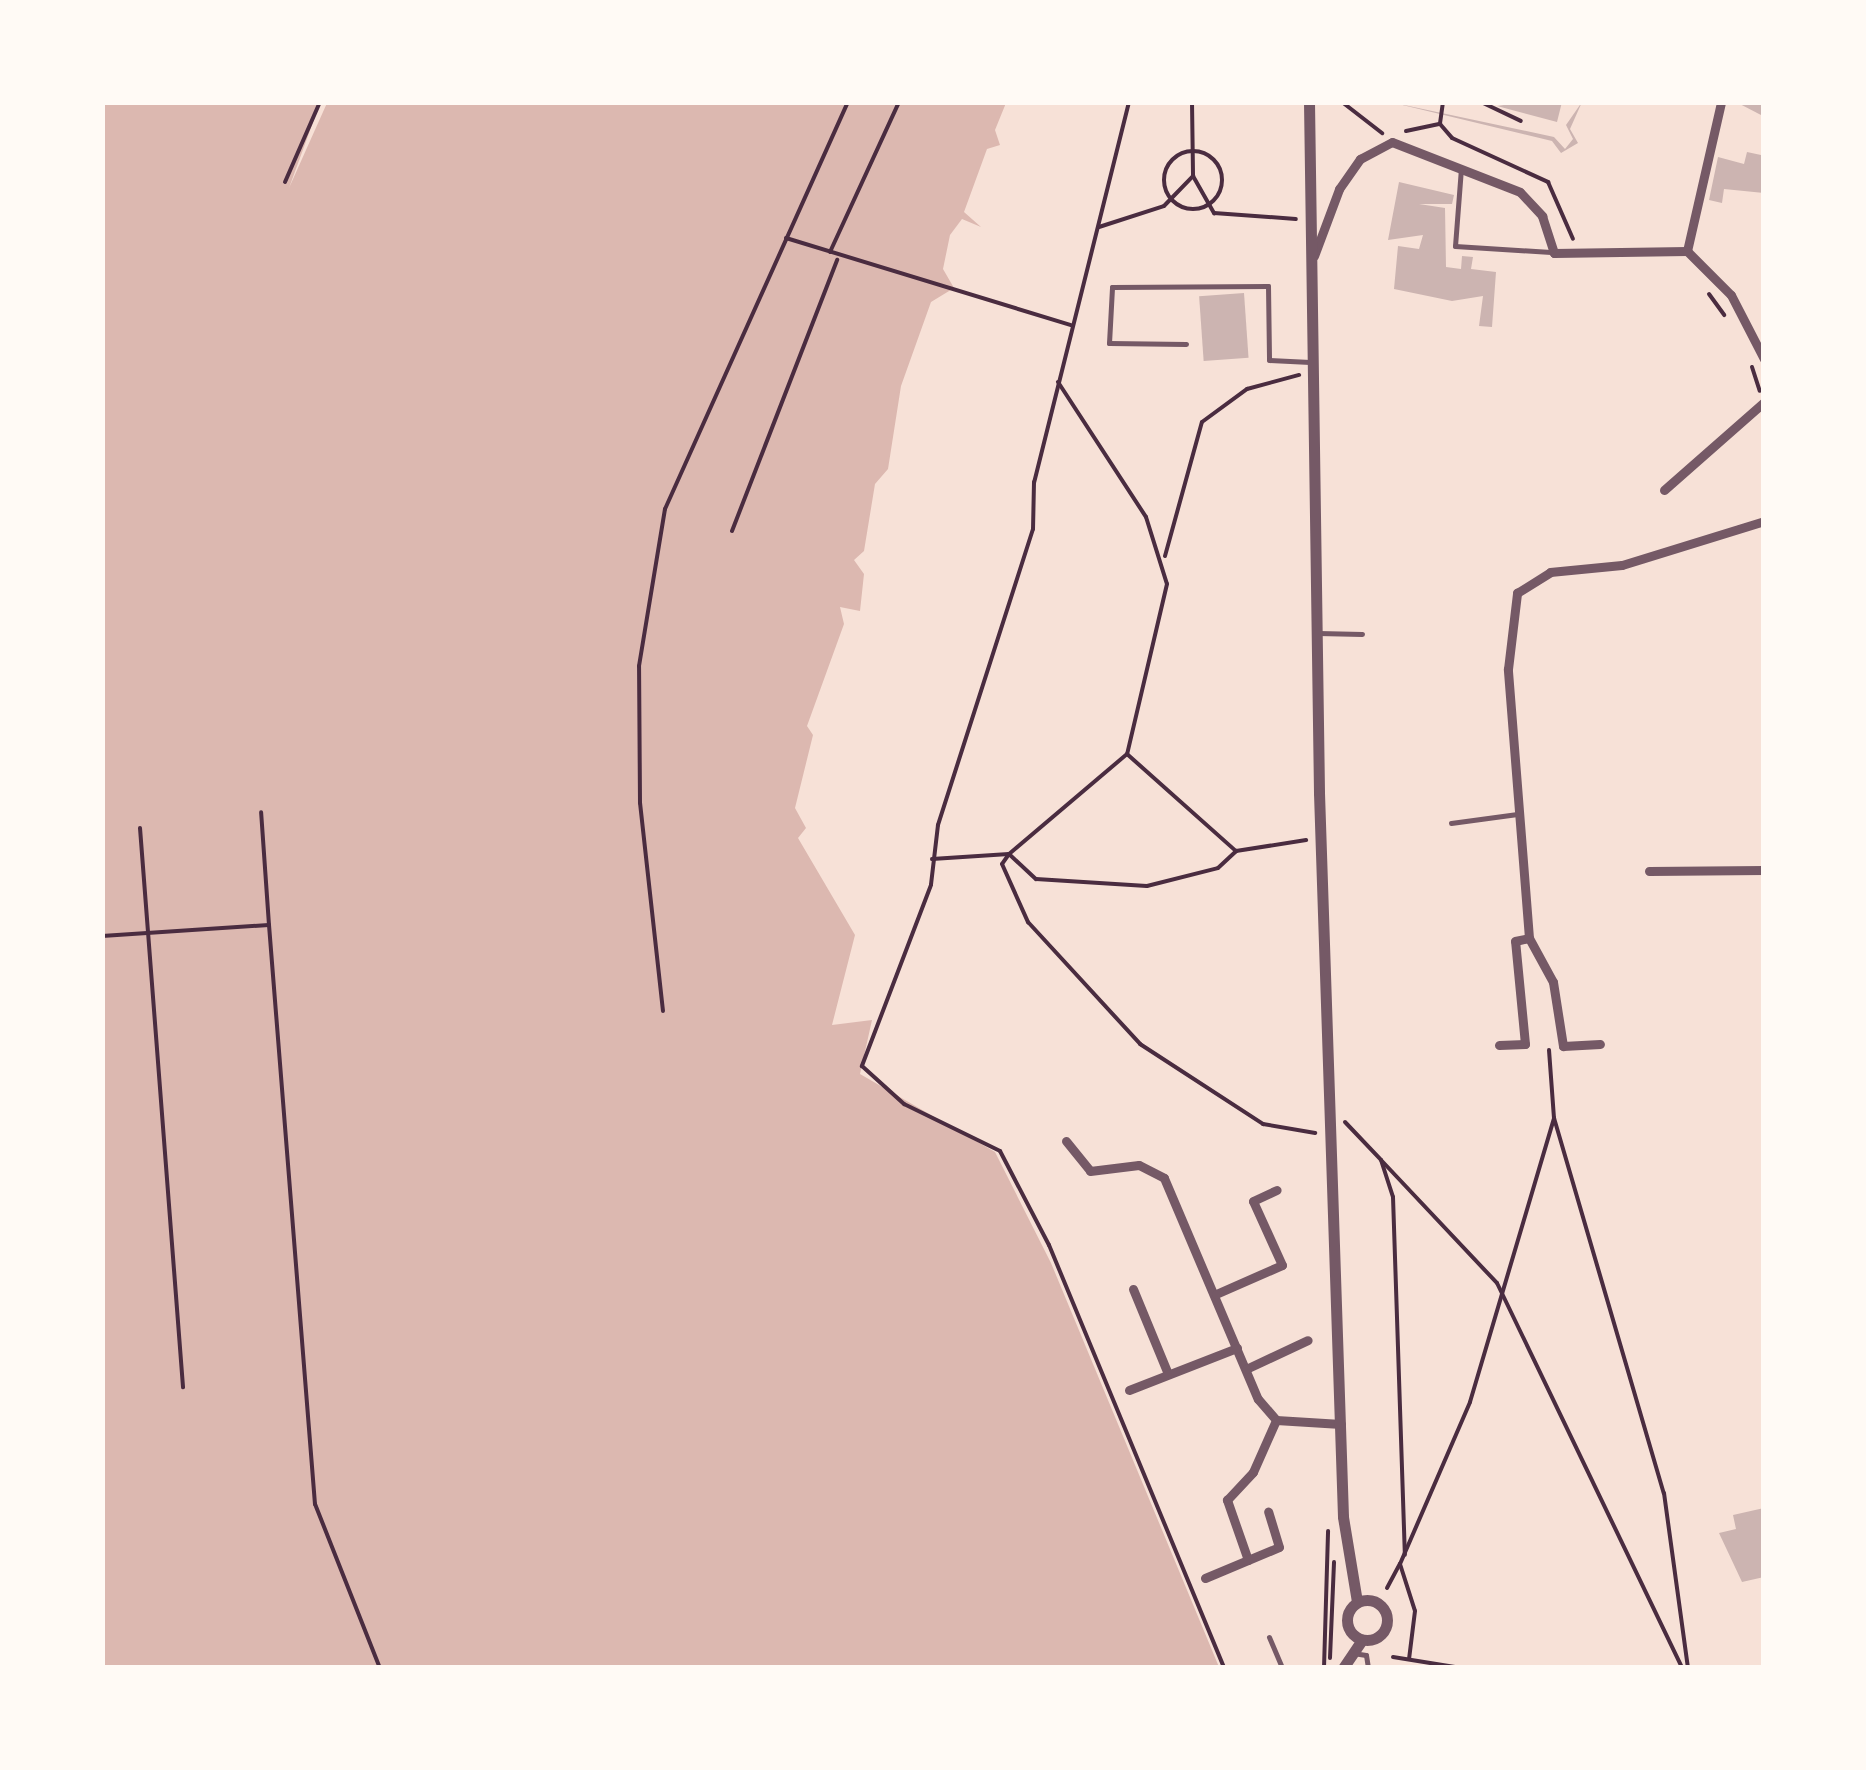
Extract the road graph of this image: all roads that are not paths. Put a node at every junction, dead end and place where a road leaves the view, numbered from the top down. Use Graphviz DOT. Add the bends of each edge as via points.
graph roads {
  1 [pos="1308,102"];
  2 [pos="1722,102"];
  3 [pos="1462,168"];
  4 [pos="1687,250"];
  5 [pos="1554,252"];
  6 [pos="1311,264"];
  7 [pos="1186,344"];
  8 [pos="1764,359"];
  9 [pos="1313,368"];
  10 [pos="1763,402"];
  11 [pos="1664,490"];
  12 [pos="1764,521"];
  13 [pos="1315,632"];
  14 [pos="1362,634"];
  15 [pos="1519,814"];
  16 [pos="1451,823"];
  17 [pos="1764,870"];
  18 [pos="1649,871"];
  19 [pos="1530,938"];
  20 [pos="1600,1044"];
  21 [pos="1500,1045"];
  22 [pos="1066,1141"];
  23 [pos="1277,1190"];
  24 [pos="1133,1288"];
  25 [pos="1216,1294"];
  26 [pos="1308,1340"];
  27 [pos="1237,1348"];
  28 [pos="1246,1369"];
  29 [pos="1168,1374"];
  30 [pos="1129,1390"];
  31 [pos="1276,1420"];
  32 [pos="1341,1424"];
  33 [pos="1268,1512"];
  34 [pos="1248,1560"];
  35 [pos="1205,1578"];
  36 [pos="1356,1602"];
  37 [pos="1269,1637"];
  38 [pos="1362,1640"];
  39 [pos="1350,1652"];
  40 [pos="1282,1668"];
  41 [pos="1344,1668"];
  42 [pos="1368,1668"];
  1 -- 6 [label="street"];
  2 -- 4 [label="street"];
  3 -- 5 [label="street" via="1520,192 1542,216"];
  3 -- 5 [label="lane" via="1456,246"];
  3 -- 6 [label="street" via="1392,142 1372,151 1339,189"];
  4 -- 5 [label="street"];
  4 -- 8 [label="street" via="1731,296"];
  6 -- 9 [label="street"];
  7 -- 9 [label="lane" via="1108,343 1112,287 1268,286 1269,360"];
  9 -- 13 [label="street"];
  10 -- 11 [label="street"];
  12 -- 15 [label="street" via="1622,565 1527,580 1508,669"];
  13 -- 14 [label="lane"];
  13 -- 32 [label="street"];
  15 -- 16 [label="lane"];
  15 -- 19 [label="street"];
  17 -- 18 [label="street"];
  19 -- 20 [label="street" via="1552,982 1563,1046"];
  19 -- 21 [label="street" via="1516,941 1525,1044"];
  22 -- 25 [label="street" via="1090,1171 1140,1165 1162,1175"];
  23 -- 25 [label="street" via="1254,1200 1282,1265"];
  24 -- 29 [label="street"];
  25 -- 27 [label="street"];
  26 -- 28 [label="street"];
  27 -- 28 [label="street"];
  27 -- 29 [label="street"];
  28 -- 31 [label="street"];
  29 -- 30 [label="street"];
  31 -- 32 [label="street"];
  31 -- 34 [label="street" via="1254,1472 1228,1500"];
  32 -- 36 [label="street" via="1342,1517"];
  33 -- 34 [label="street" via="1280,1545"];
  34 -- 35 [label="street"];
  36 -- 38 [label="street" via="1347,1622"];
  36 -- 38 [label="street" via="1377,1602 1387,1615 1383,1633"];
  37 -- 40 [label="lane"];
  38 -- 39 [label="street"];
  39 -- 41 [label="street"];
  39 -- 42 [label="lane" via="1366,1656"];
}
